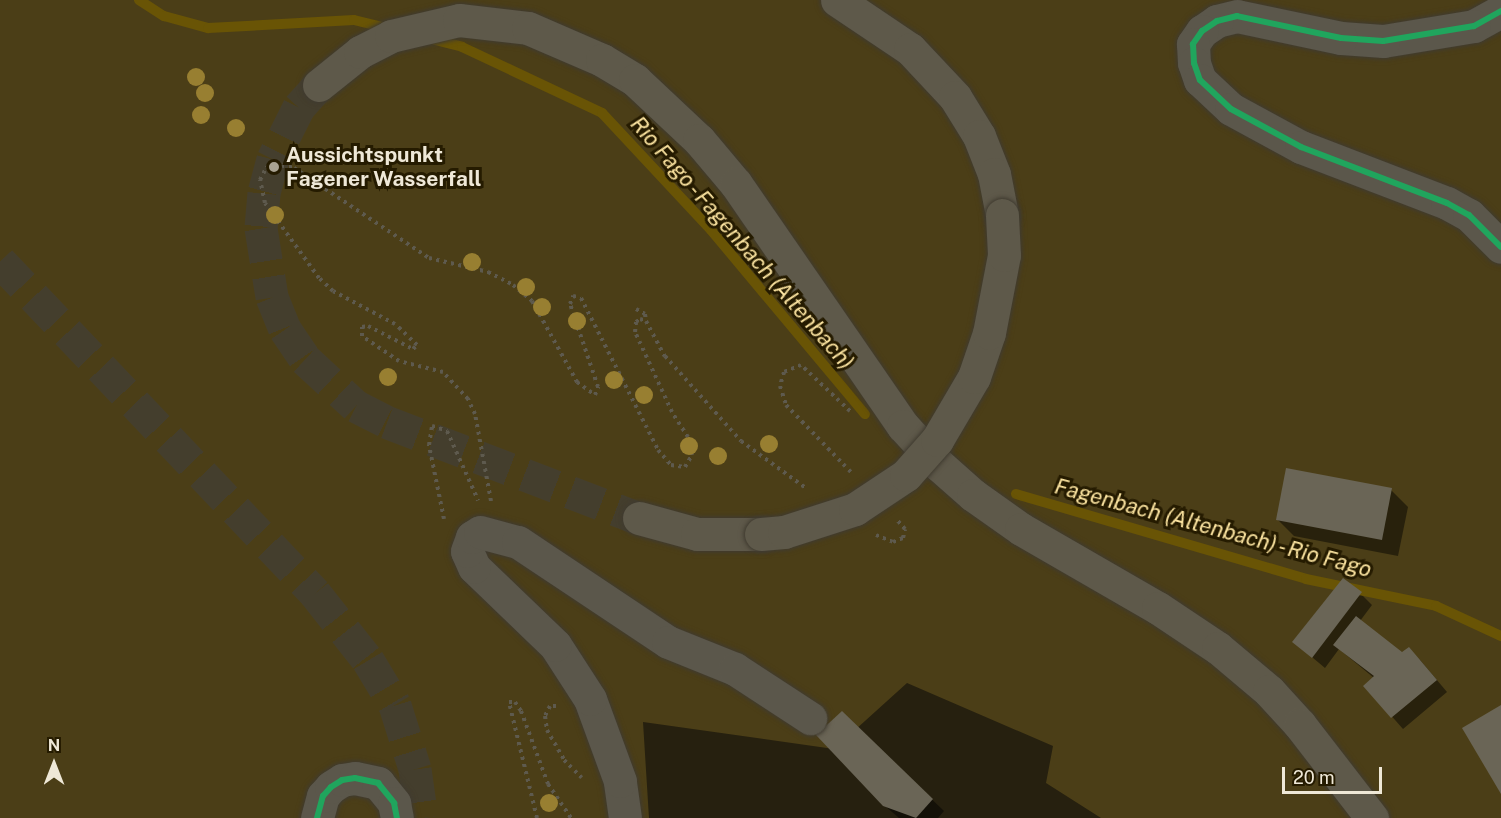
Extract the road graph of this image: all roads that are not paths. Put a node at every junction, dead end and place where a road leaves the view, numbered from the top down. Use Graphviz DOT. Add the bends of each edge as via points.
graph roads {
  1 [pos="837,0"];
  2 [pos="1501,11"];
  3 [pos="319,85"];
  4 [pos="1501,247"];
  5 [pos="639,518"];
  6 [pos="810,718"];
  7 [pos="391,813"];
  8 [pos="316,818"];
  9 [pos="333,818"];
  10 [pos="625,818"];
  11 [pos="1372,818"];
  1 -- 5 [label="main road, bridge" via="910,49 955,97 986,155 1002,215 1004,255 989,333 974,377 937,440 906,475 855,509 784,532 761,534 697,534"];
  2 -- 4 [label="street" via="1474,26 1383,41 1341,38 1237,16 1217,21 1202,31 1193,44 1200,80 1231,109 1301,147 1447,203 1469,215"];
  3 -- 11 [label="main road" via="360,51 424,25 459,20 528,28 602,60 664,105 736,184 903,426 972,495 1020,529 1158,608 1218,648 1269,691 1300,725"];
  6 -- 10 [label="street" via="735,669 668,642 518,542 487,531 472,537 467,551 474,567 555,645 580,681 620,781"];
  7 -- 8 [label="street" via="378,783 366,778 342,780 323,796"];
  7 -- 9 [label="street" via="375,802 357,797 340,805"];
}
